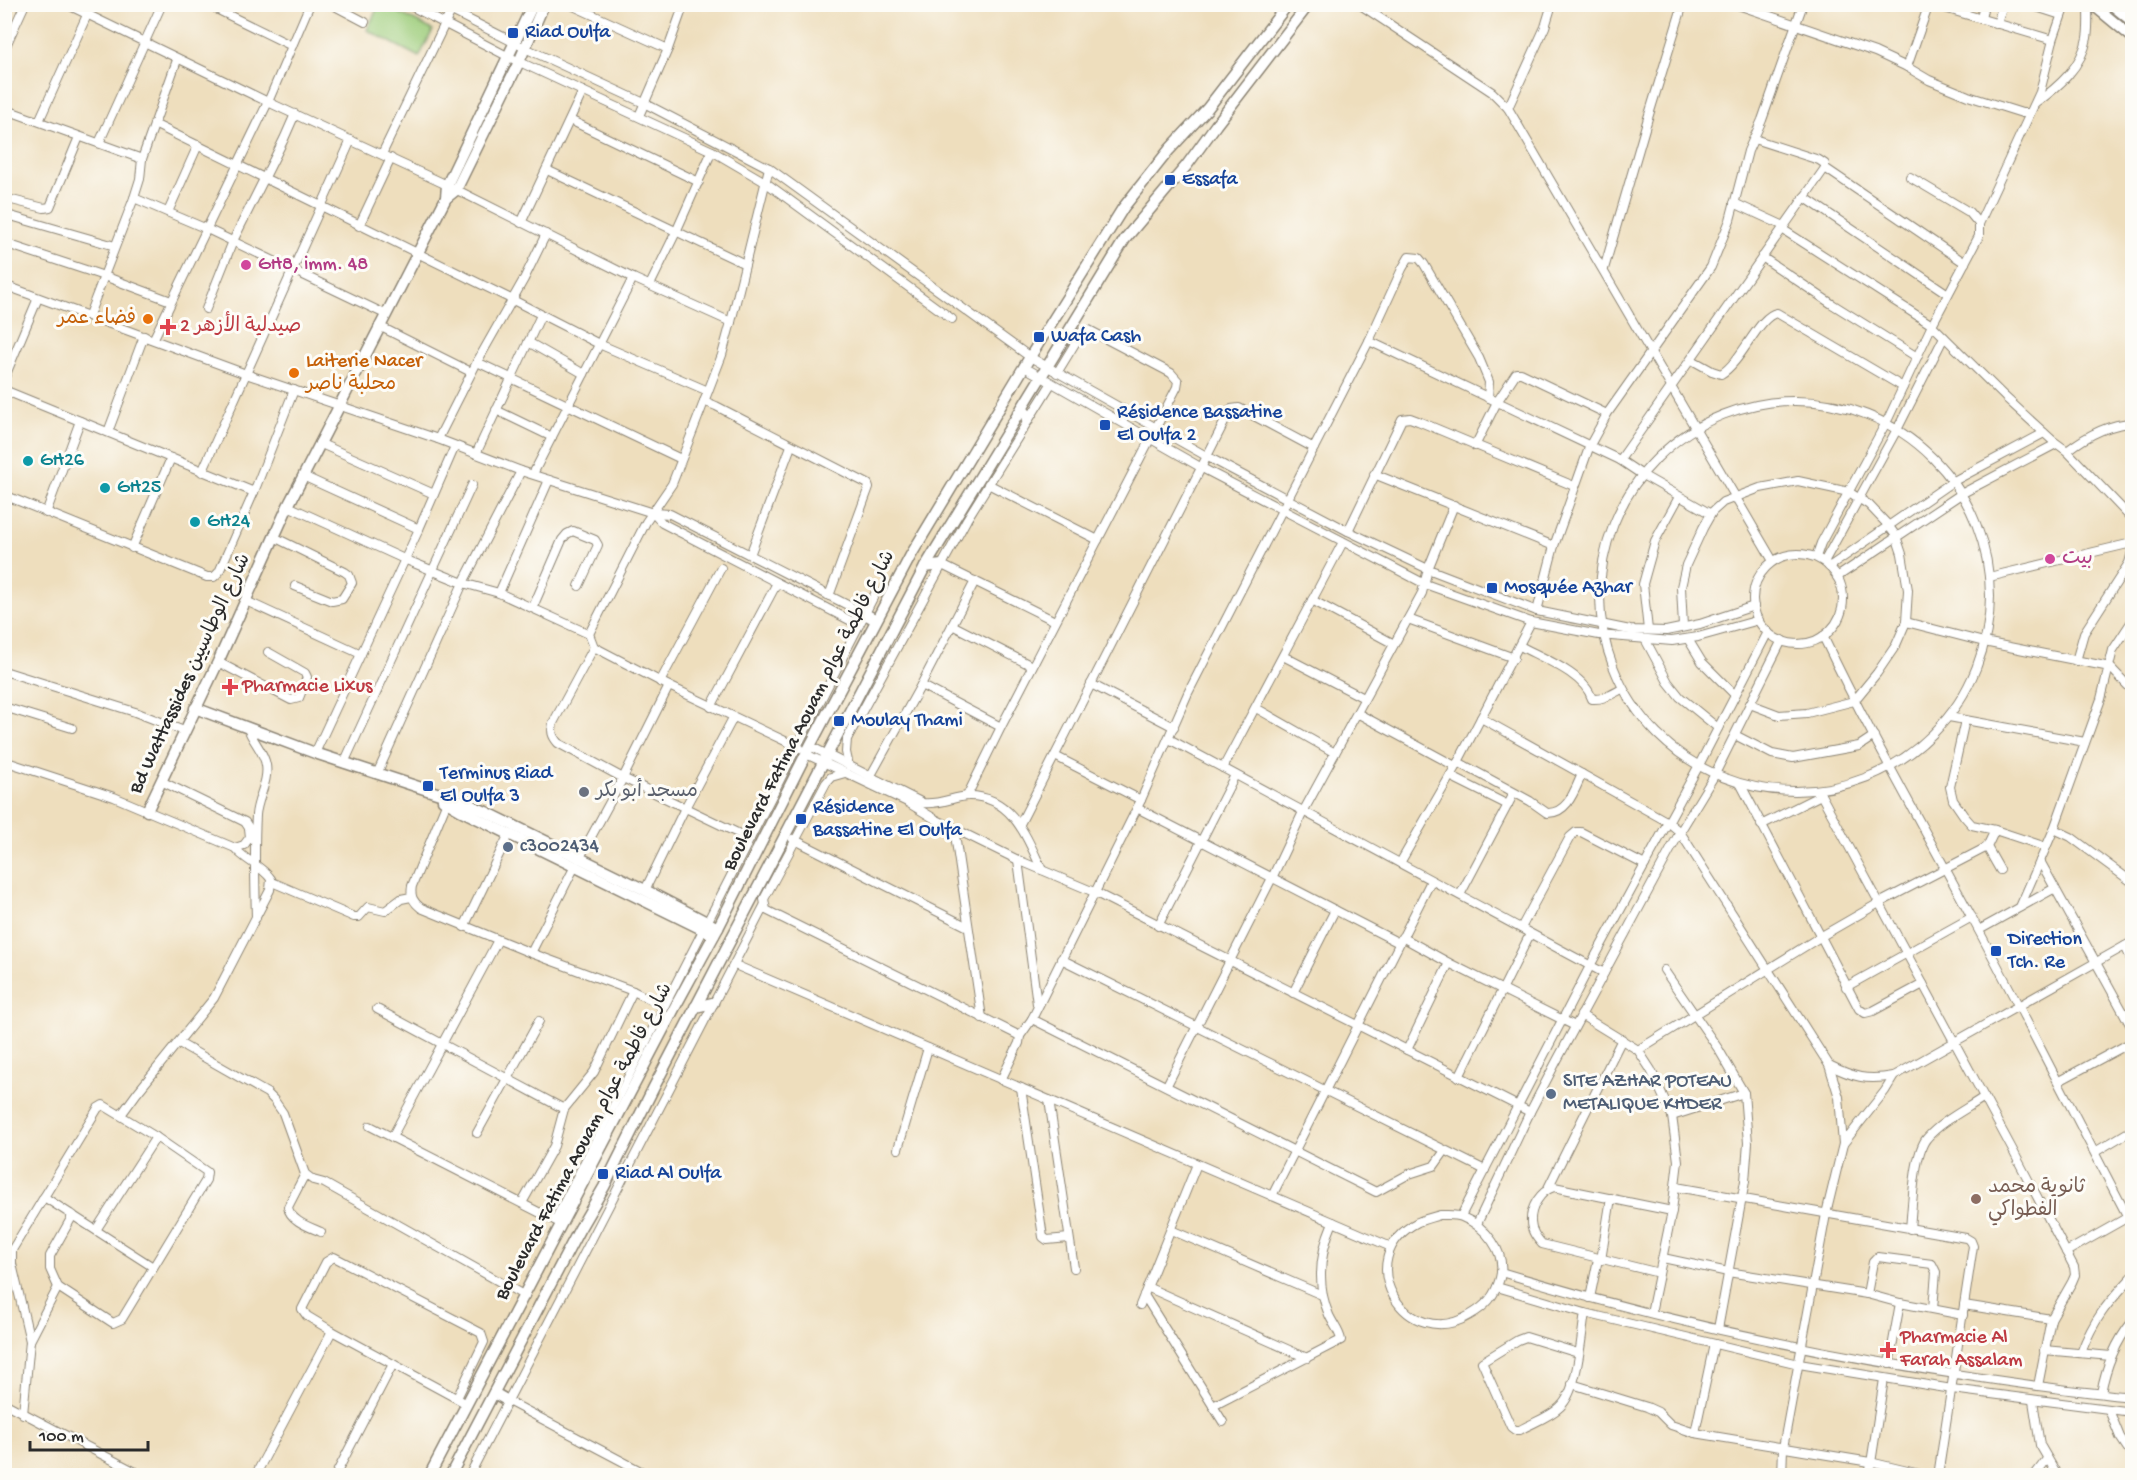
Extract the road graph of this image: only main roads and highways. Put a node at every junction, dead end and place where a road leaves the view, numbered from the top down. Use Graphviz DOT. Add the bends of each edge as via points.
graph roads {
  1 [pos="533,4"];
  2 [pos="544,4"];
  3 [pos="1288,4"];
  4 [pos="1309,4"];
  5 [pos="2090,4"];
  6 [pos="2111,4"];
  7 [pos="2133,21"];
  8 [pos="2133,36"];
  9 [pos="520,46"];
  10 [pos="1022,408"];
  11 [pos="1027,422"];
  12 [pos="942,565"];
  13 [pos="925,567"];
  14 [pos="865,614"];
  15 [pos="876,620"];
  16 [pos="195,708"];
  17 [pos="448,800"];
  18 [pos="147,811"];
  19 [pos="577,862"];
  20 [pos="705,926"];
  21 [pos="716,932"];
  22 [pos="713,1003"];
  23 [pos="695,1007"];
  24 [pos="494,1393"];
  25 [pos="508,1401"];
  26 [pos="429,1476"];
  27 [pos="450,1476"];
  1 -- 9 [label="main road, Bd Wattassides شارع الوطاسيين"];
  2 -- 9 [label="main road, Bd Wattassides شارع الوطاسيين"];
  3 -- 15 [label="main road, Boulevard Fatima Aouam شارع فاطمة عوام" via="1207,109 1123,208 911,555"];
  4 -- 10 [label="main road, Boulevard Fatima Aouam شارع فاطمة عوام" via="1187,165 1132,229 1097,283 1053,370"];
  5 -- 8 [label="main road"];
  6 -- 7 [label="main road"];
  9 -- 16 [label="main road, Bd Wattassides شارع الوطاسيين" via="288,506"];
  10 -- 11 [label="main road"];
  10 -- 13 [label="main road, Boulevard Fatima Aouam شارع فاطمة عوام"];
  12 -- 13 [label="main road"];
  13 -- 23 [label="main road, Boulevard Fatima Aouam شارع فاطمة عوام" via="826,759 791,838"];
  14 -- 15 [label="main road"];
  15 -- 21 [label="main road, Boulevard Fatima Aouam شارع فاطمة عوام" via="805,749"];
  16 -- 17 [label="main road"];
  16 -- 18 [label="main road, Bd Wattassides شارع الوطاسيين"];
  17 -- 19 [label="main road" via="510,834"];
  17 -- 19 [label="main road" via="486,812"];
  19 -- 20 [label="main road"];
  19 -- 20 [label="main road" via="645,890"];
  20 -- 21 [label="main road"];
  21 -- 26 [label="main road, Boulevard Fatima Aouam شارع فاطمة عوام" via="558,1222 525,1296"];
  22 -- 23 [label="main road"];
  23 -- 24 [label="main road, Boulevard Fatima Aouam شارع فاطمة عوام"];
  24 -- 25 [label="main road"];
  24 -- 27 [label="main road, Boulevard Fatima Aouam شارع فاطمة عوام"];
}
